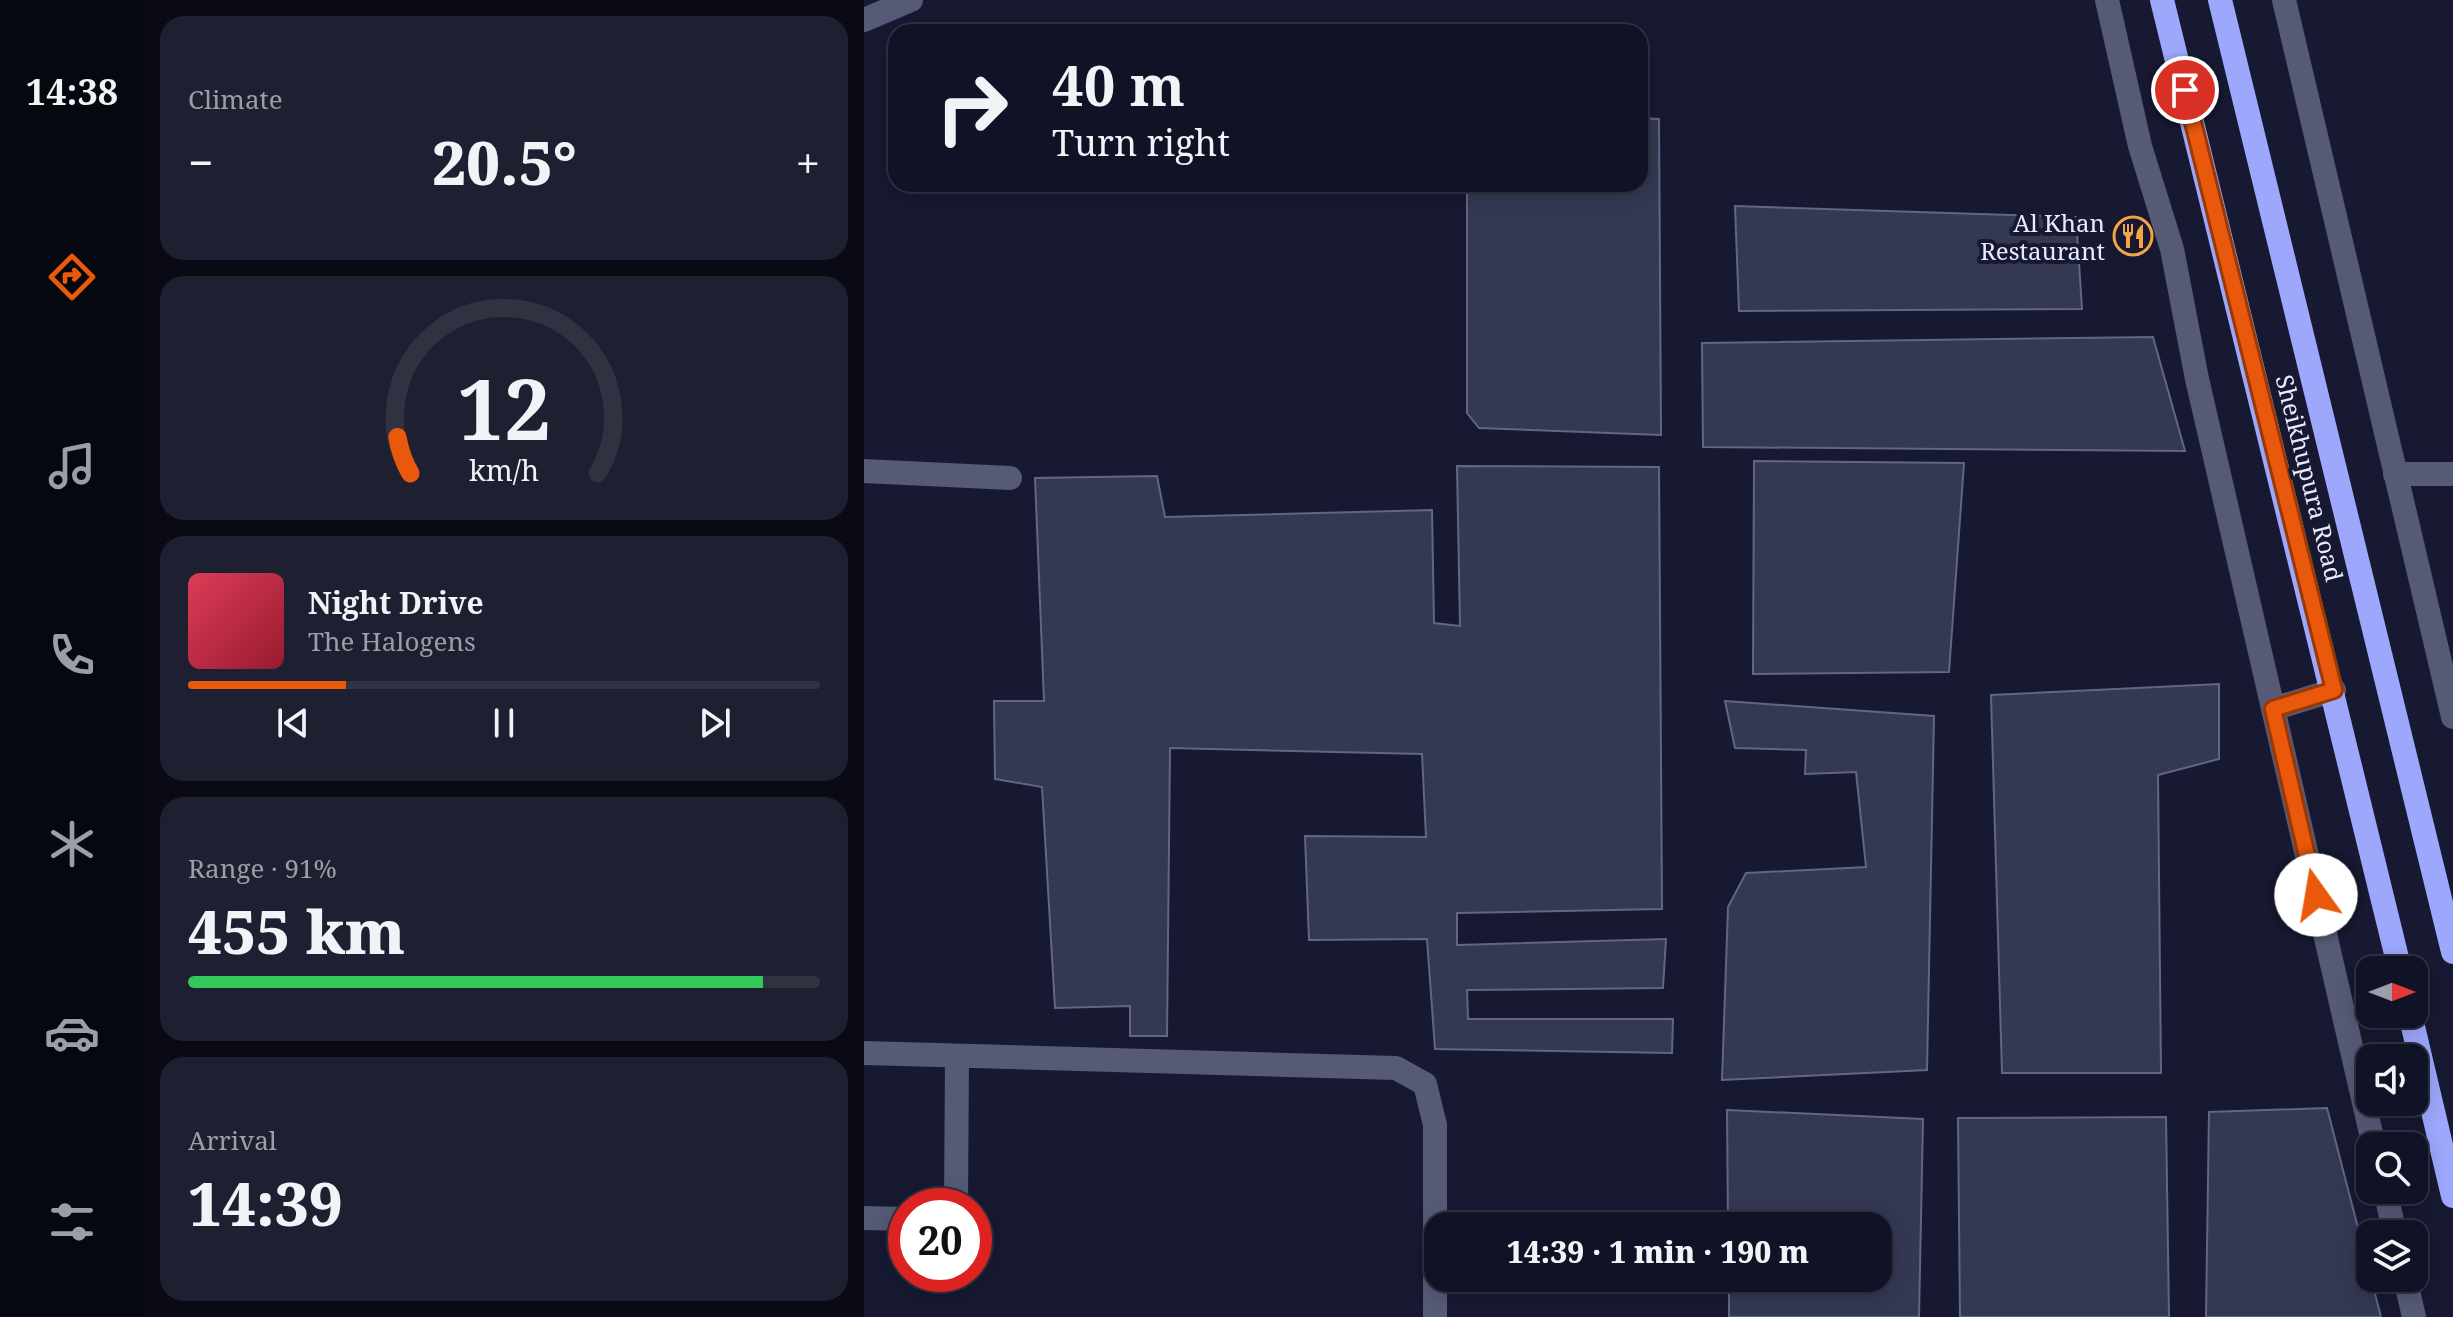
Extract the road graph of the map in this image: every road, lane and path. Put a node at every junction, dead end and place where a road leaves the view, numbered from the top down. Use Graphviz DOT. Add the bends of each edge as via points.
graph roads {
  1 [pos="911,0"];
  2 [pos="2107,0"];
  3 [pos="2162,0"];
  4 [pos="2220,0"];
  5 [pos="2284,0"];
  6 [pos="864,20"];
  7 [pos="864,471"];
  8 [pos="2395,474"];
  9 [pos="2453,474"];
  10 [pos="1010,478"];
  11 [pos="2334,690"];
  12 [pos="2273,709"];
  13 [pos="2453,717"];
  14 [pos="2453,952"];
  15 [pos="2397,956"];
  16 [pos="2413,1028"];
  17 [pos="864,1053"];
  18 [pos="957,1056"];
  19 [pos="2371,1132"];
  20 [pos="956,1188"];
  21 [pos="2453,1196"];
  22 [pos="864,1218"];
  23 [pos="888,1219"];
  24 [pos="2408,1292"];
  25 [pos="1435,1317"];
  26 [pos="2414,1317"];
  1 -- 6 [label="street"];
  2 -- 12 [label="street" via="2140,146 2172,249"];
  3 -- 11 [label="highway, Sheikhupura Road"];
  4 -- 14 [label="highway, Sheikhupura Road"];
  5 -- 8 [label="street"];
  7 -- 10 [label="street"];
  8 -- 9 [label="street"];
  8 -- 13 [label="street"];
  11 -- 12 [label="street"];
  11 -- 15 [label="highway, Sheikhupura Road"];
  12 -- 19 [label="street"];
  16 -- 21 [label="highway"];
  17 -- 18 [label="street"];
  18 -- 20 [label="street"];
  18 -- 25 [label="street" via="1396,1068 1425,1084 1435,1125"];
  22 -- 23 [label="street"];
  24 -- 26 [label="street"];
}
